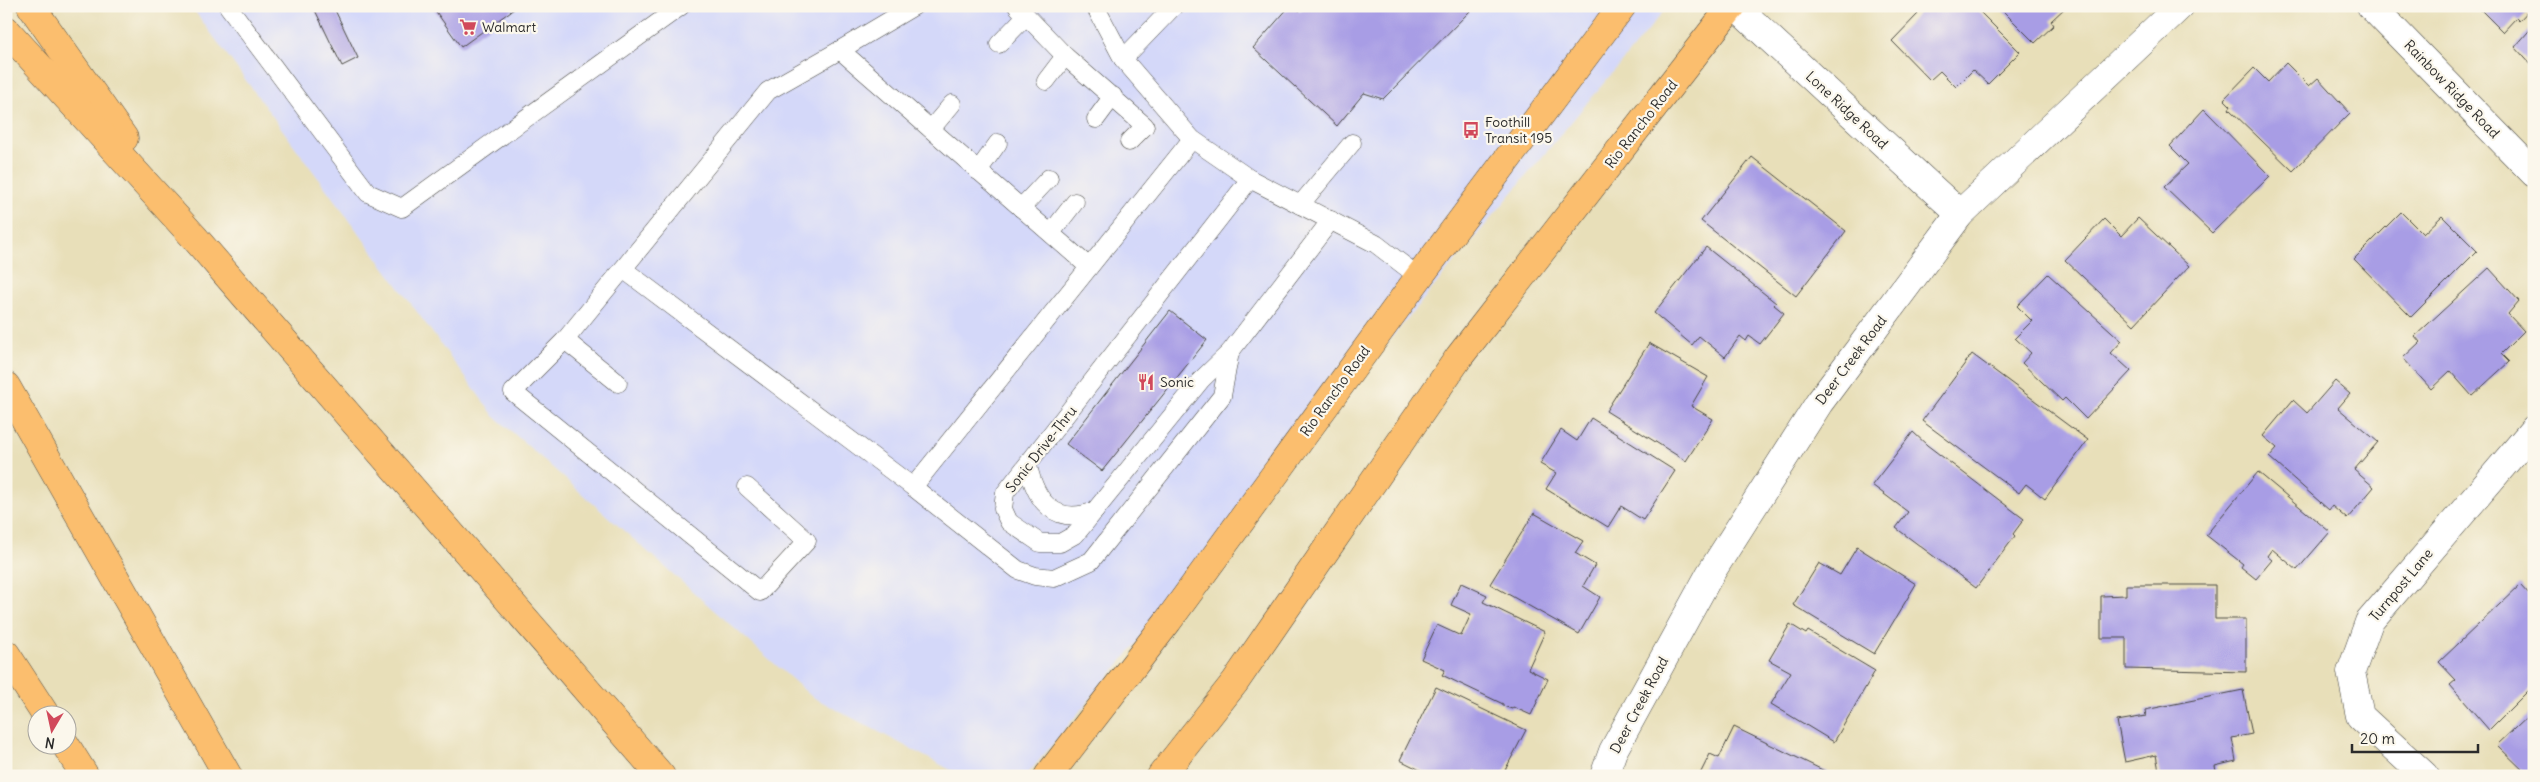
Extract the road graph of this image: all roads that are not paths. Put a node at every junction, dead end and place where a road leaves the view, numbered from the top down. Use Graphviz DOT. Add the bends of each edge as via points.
graph roads {
  1 [pos="31,6"];
  2 [pos="228,6"];
  3 [pos="681,6"];
  4 [pos="914,6"];
  5 [pos="1095,6"];
  6 [pos="1174,6"];
  7 [pos="1622,6"];
  8 [pos="1734,6"];
  9 [pos="2180,6"];
  10 [pos="2371,6"];
  11 [pos="1021,11"];
  12 [pos="6,30"];
  13 [pos="999,44"];
  14 [pos="840,50"];
  15 [pos="1065,56"];
  16 [pos="1123,59"];
  17 [pos="1046,81"];
  18 [pos="1113,96"];
  19 [pos="952,104"];
  20 [pos="1096,119"];
  21 [pos="931,129"];
  22 [pos="1192,139"];
  23 [pos="1129,142"];
  24 [pos="998,143"];
  25 [pos="1352,143"];
  26 [pos="978,170"];
  27 [pos="2534,172"];
  28 [pos="1049,178"];
  29 [pos="1250,179"];
  30 [pos="1075,202"];
  31 [pos="1300,204"];
  32 [pos="1021,208"];
  33 [pos="1960,214"];
  34 [pos="1331,220"];
  35 [pos="1050,233"];
  36 [pos="194,237"];
  37 [pos="1089,267"];
  38 [pos="623,269"];
  39 [pos="1419,277"];
  40 [pos="565,340"];
  41 [pos="1230,352"];
  42 [pos="618,383"];
  43 [pos="6,386"];
  44 [pos="2534,429"];
  45 [pos="1028,466"];
  46 [pos="747,487"];
  47 [pos="913,487"];
  48 [pos="1095,511"];
  49 [pos="6,654"];
  50 [pos="39,704"];
  51 [pos="71,754"];
  52 [pos="85,776"];
  53 [pos="228,776"];
  54 [pos="661,776"];
  55 [pos="1048,776"];
  56 [pos="1161,776"];
  57 [pos="1604,776"];
  58 [pos="2425,776"];
  1 -- 36 [label="main road"];
  2 -- 3 [label="lane" via="368,192 402,208"];
  4 -- 14 [label="lane"];
  5 -- 16 [label="lane"];
  6 -- 16 [label="lane"];
  7 -- 39 [label="main road, Rio Rancho Road"];
  8 -- 33 [label="street, Lone Ridge Road"];
  8 -- 56 [label="main road, Rio Rancho Road" via="1459,357 1235,682"];
  9 -- 33 [label="street, Deer Creek Road"];
  10 -- 27 [label="street, Rainbow Ridge Road"];
  11 -- 13 [label="lane"];
  11 -- 15 [label="lane"];
  12 -- 36 [label="main road"];
  14 -- 21 [label="lane"];
  14 -- 38 [label="lane" via="768,91"];
  15 -- 17 [label="lane"];
  15 -- 18 [label="lane"];
  16 -- 22 [label="lane"];
  18 -- 20 [label="lane"];
  18 -- 23 [label="lane" via="1145,126"];
  19 -- 21 [label="lane"];
  21 -- 26 [label="lane"];
  22 -- 29 [label="lane"];
  22 -- 37 [label="lane"];
  24 -- 26 [label="lane"];
  25 -- 31 [label="lane"];
  26 -- 32 [label="lane"];
  28 -- 32 [label="lane"];
  29 -- 31 [label="lane"];
  29 -- 45 [label="lane, Sonic Drive-Thru"];
  30 -- 35 [label="lane"];
  31 -- 34 [label="lane"];
  32 -- 35 [label="lane"];
  33 -- 57 [label="street, Deer Creek Road" via="1819,403 1710,574"];
  34 -- 39 [label="lane" via="1376,244"];
  34 -- 41 [label="lane, Sonic Drive-Thru"];
  35 -- 37 [label="lane"];
  36 -- 54 [label="main road"];
  37 -- 47 [label="lane"];
  38 -- 40 [label="lane"];
  38 -- 47 [label="lane"];
  39 -- 55 [label="main road, Rio Rancho Road" via="1168,621"];
  40 -- 42 [label="lane"];
  40 -- 46 [label="lane" via="513,392 760,592 806,541"];
  41 -- 47 [label="lane" via="1222,396 1091,561 1054,578 1018,570"];
  41 -- 48 [label="lane, Sonic Drive-Thru" via="1201,380"];
  43 -- 53 [label="main road"];
  44 -- 58 [label="street, Turnpost Lane" via="2369,622 2350,672 2360,716"];
  45 -- 48 [label="lane" via="1033,488 1042,502 1062,514 1079,517"];
  45 -- 48 [label="lane, Sonic Drive-Thru" via="1005,493 1003,508 1009,522 1040,543 1060,543 1076,534"];
  49 -- 50 [label="main road"];
  51 -- 52 [label="main road"];
}
